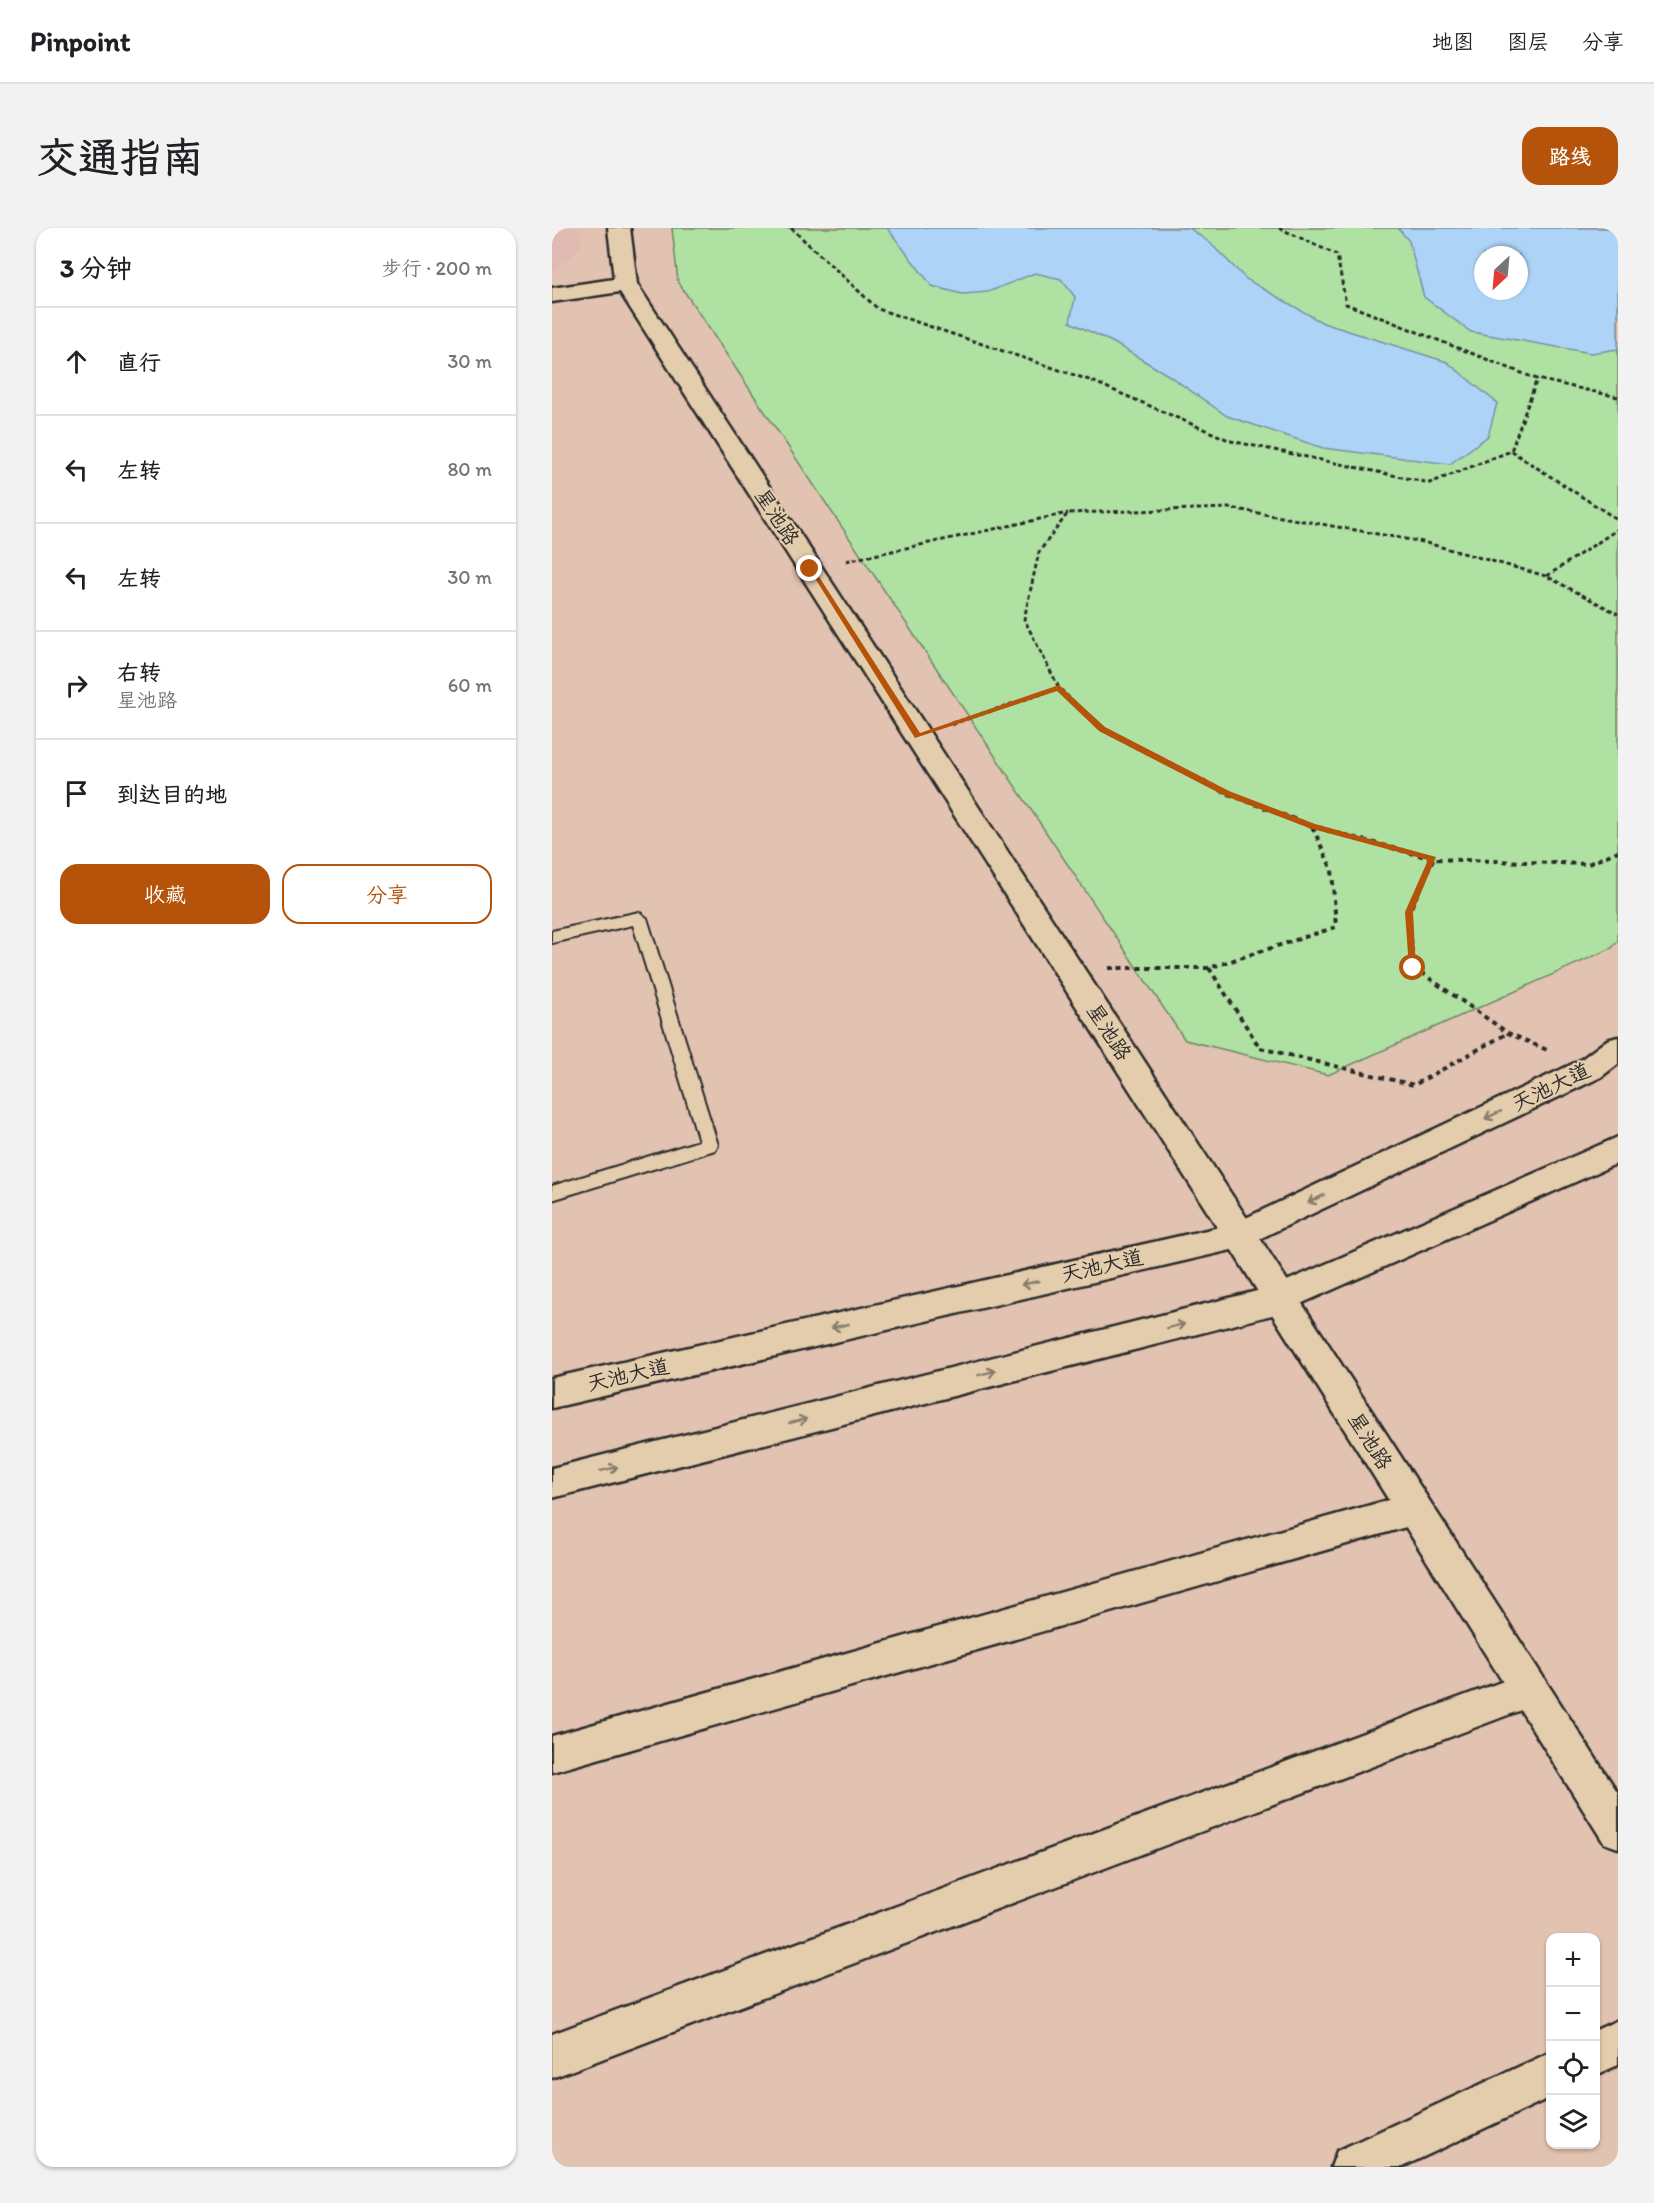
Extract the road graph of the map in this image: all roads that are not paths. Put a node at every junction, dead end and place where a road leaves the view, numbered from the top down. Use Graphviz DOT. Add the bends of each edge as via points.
graph roads {
  1 [pos="619,228"];
  2 [pos="626,284"];
  3 [pos="552,295"];
  4 [pos="552,937"];
  5 [pos="1618,1048"];
  6 [pos="1618,1149"];
  7 [pos="552,1193"];
  8 [pos="1240,1235"];
  9 [pos="1280,1299"];
  10 [pos="552,1392"];
  11 [pos="552,1483"];
  12 [pos="1413,1509"];
  13 [pos="1528,1690"];
  14 [pos="552,1754"];
  15 [pos="1618,1829"];
  16 [pos="1618,2042"];
  17 [pos="1600,2051"];
  18 [pos="552,2056"];
  19 [pos="1546,2076"];
  20 [pos="1353,2167"];
  1 -- 2 [label="street, 星池路"];
  2 -- 3 [label="street"];
  2 -- 8 [label="street, 星池路"];
  4 -- 7 [label="lane" via="639,918 709,1145"];
  5 -- 8 [label="street, 天池大道, one-way" via="1590,1069"];
  6 -- 9 [label="street"];
  8 -- 9 [label="street, 星池路"];
  8 -- 10 [label="street, 天池大道, one-way"];
  11 -- 9 [label="street, one-way"];
  9 -- 12 [label="street, 星池路"];
  12 -- 13 [label="street, 星池路"];
  12 -- 14 [label="street"];
  13 -- 15 [label="street, 星池路"];
  13 -- 18 [label="street"];
  16 -- 17 [label="street"];
  19 -- 20 [label="street"];
}
